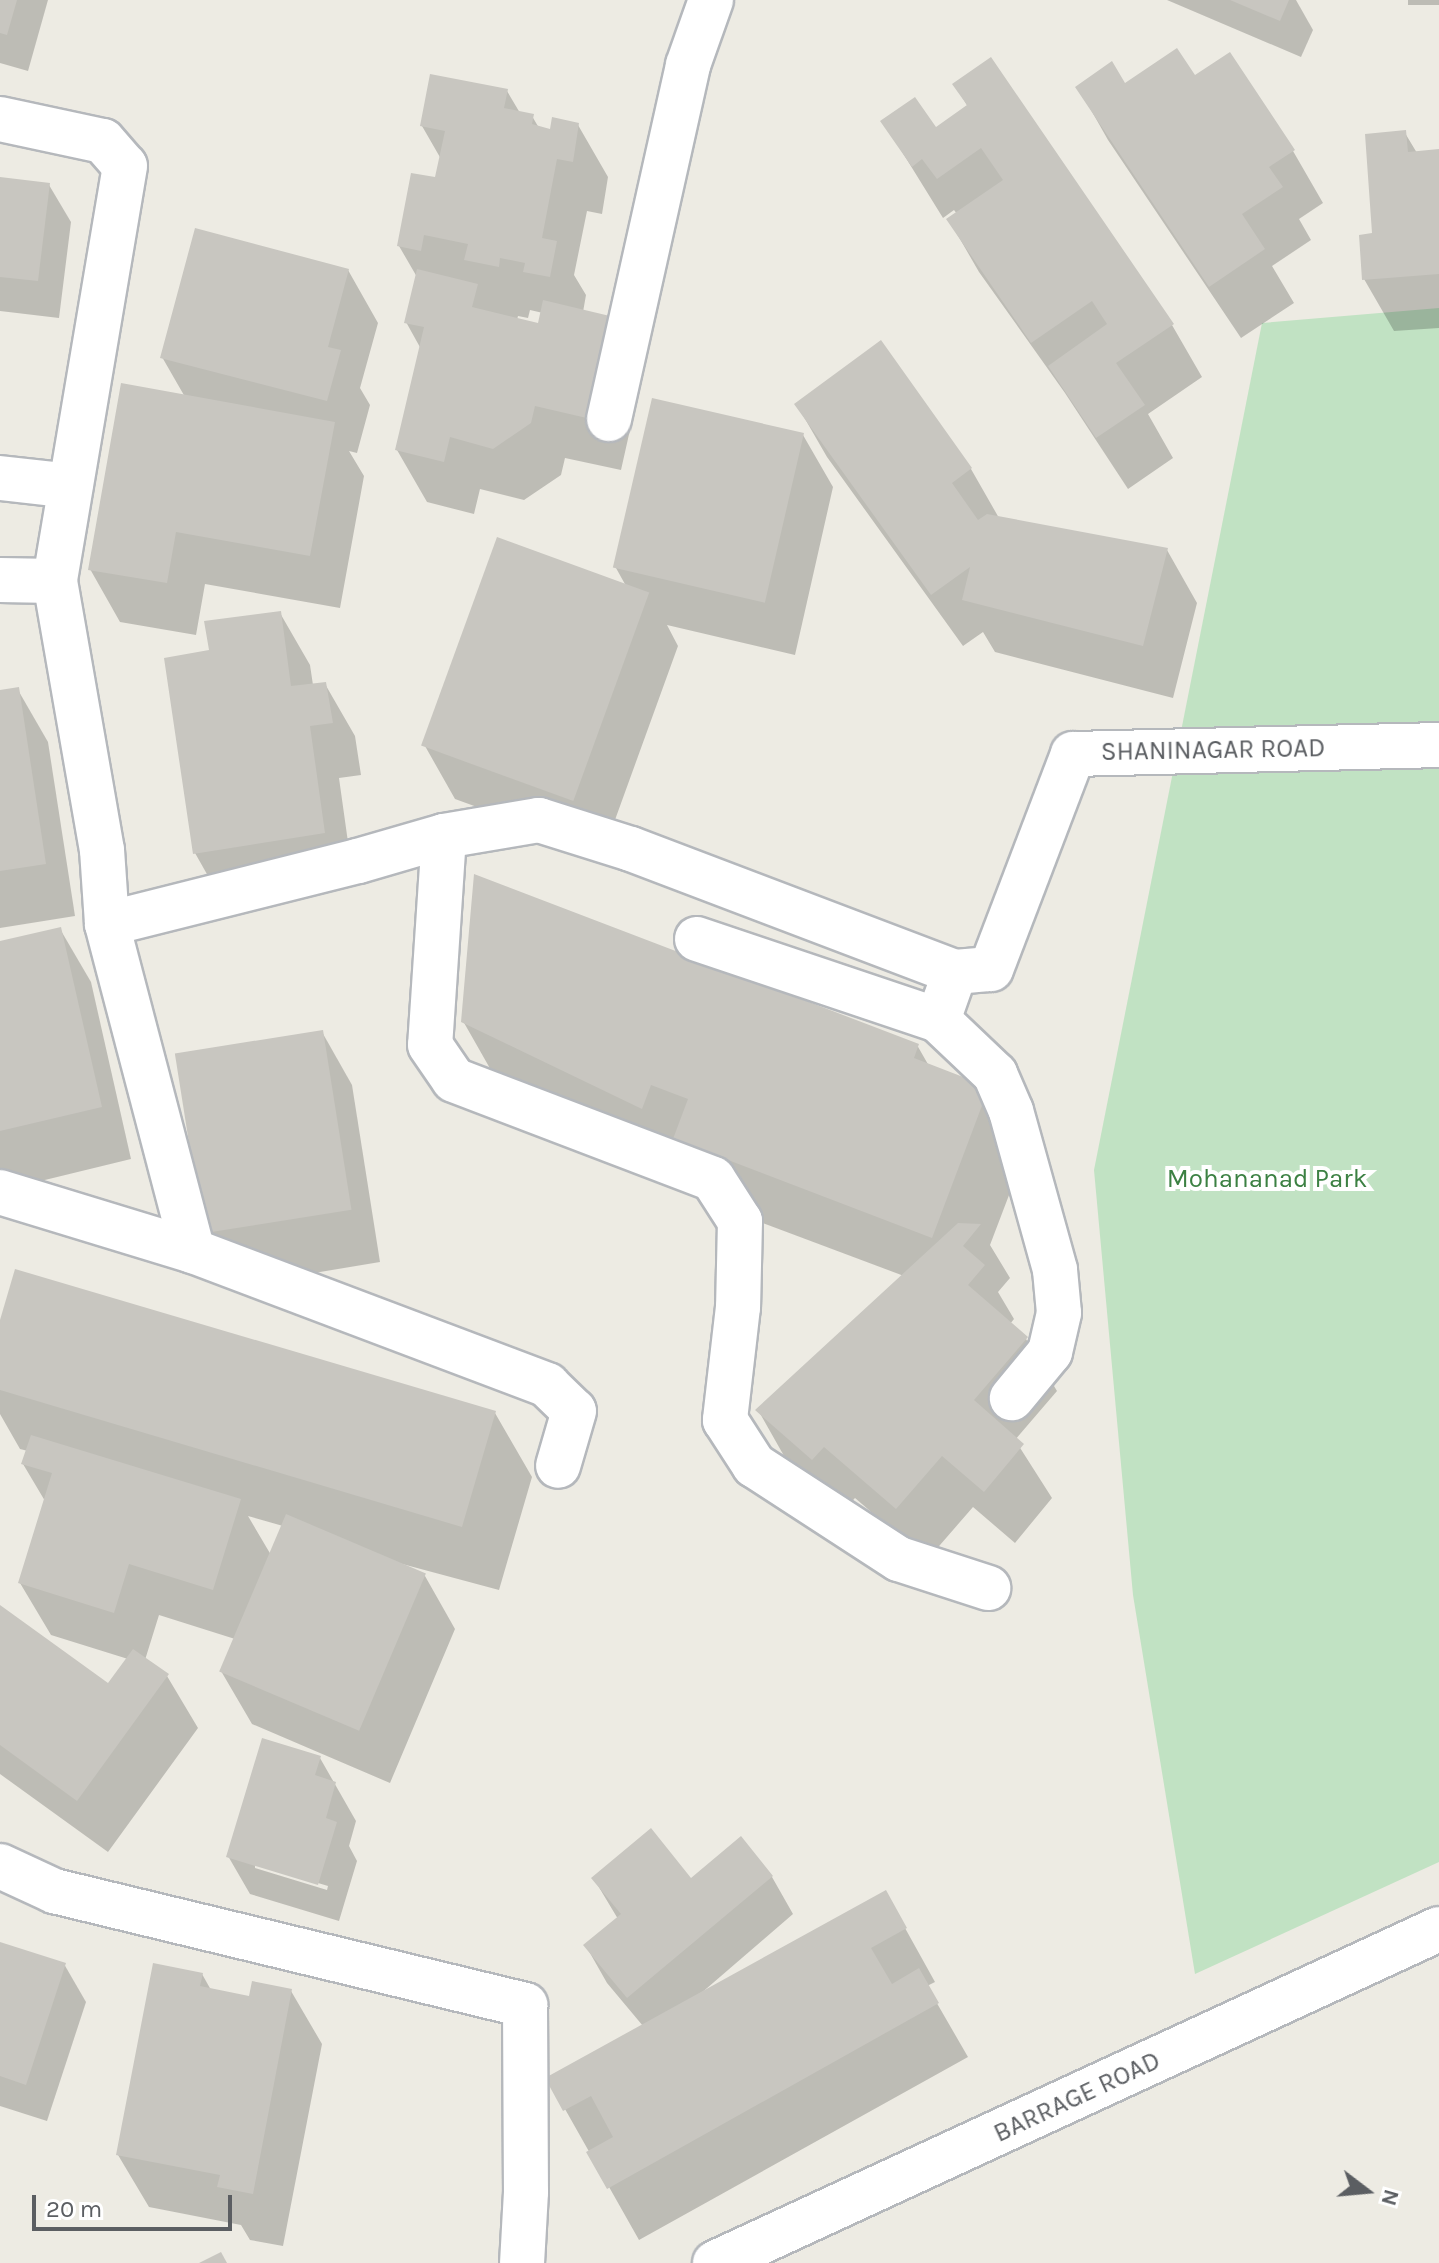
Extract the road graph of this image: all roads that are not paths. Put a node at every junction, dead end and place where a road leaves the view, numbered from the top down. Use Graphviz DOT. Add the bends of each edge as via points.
graph roads {
  1 [pos="711,0"];
  2 [pos="0,119"];
  3 [pos="609,419"];
  4 [pos="0,478"];
  5 [pos="71,486"];
  6 [pos="0,580"];
  7 [pos="55,581"];
  8 [pos="1439,745"];
  9 [pos="444,836"];
  10 [pos="107,924"];
  11 [pos="697,939"];
  12 [pos="973,971"];
  13 [pos="938,1020"];
  14 [pos="0,1192"];
  15 [pos="193,1251"];
  16 [pos="1012,1398"];
  17 [pos="558,1466"];
  18 [pos="988,1588"];
  19 [pos="0,1866"];
  20 [pos="1439,1929"];
  21 [pos="522,2263"];
  22 [pos="715,2263"];
  1 -- 3 [label="street" via="688,65"];
  2 -- 5 [label="street" via="103,141 125,166"];
  4 -- 5 [label="street"];
  5 -- 7 [label="street"];
  6 -- 7 [label="street"];
  7 -- 10 [label="street" via="102,850"];
  8 -- 12 [label="street, SHANINAGAR ROAD" via="1073,754"];
  9 -- 10 [label="street"];
  9 -- 12 [label="street" via="539,820"];
  9 -- 18 [label="street" via="430,1045 454,1080 713,1179 740,1221 738,1307 725,1420 754,1465 899,1559"];
  10 -- 15 [label="street"];
  11 -- 13 [label="street"];
  12 -- 13 [label="street"];
  13 -- 16 [label="street" via="995,1074 1011,1111 1055,1270 1059,1313 1050,1352"];
  14 -- 15 [label="street"];
  15 -- 17 [label="street" via="547,1385 574,1411"];
  19 -- 21 [label="street" via="54,1891 525,2005"];
  20 -- 22 [label="street, BARRAGE ROAD"];
}
